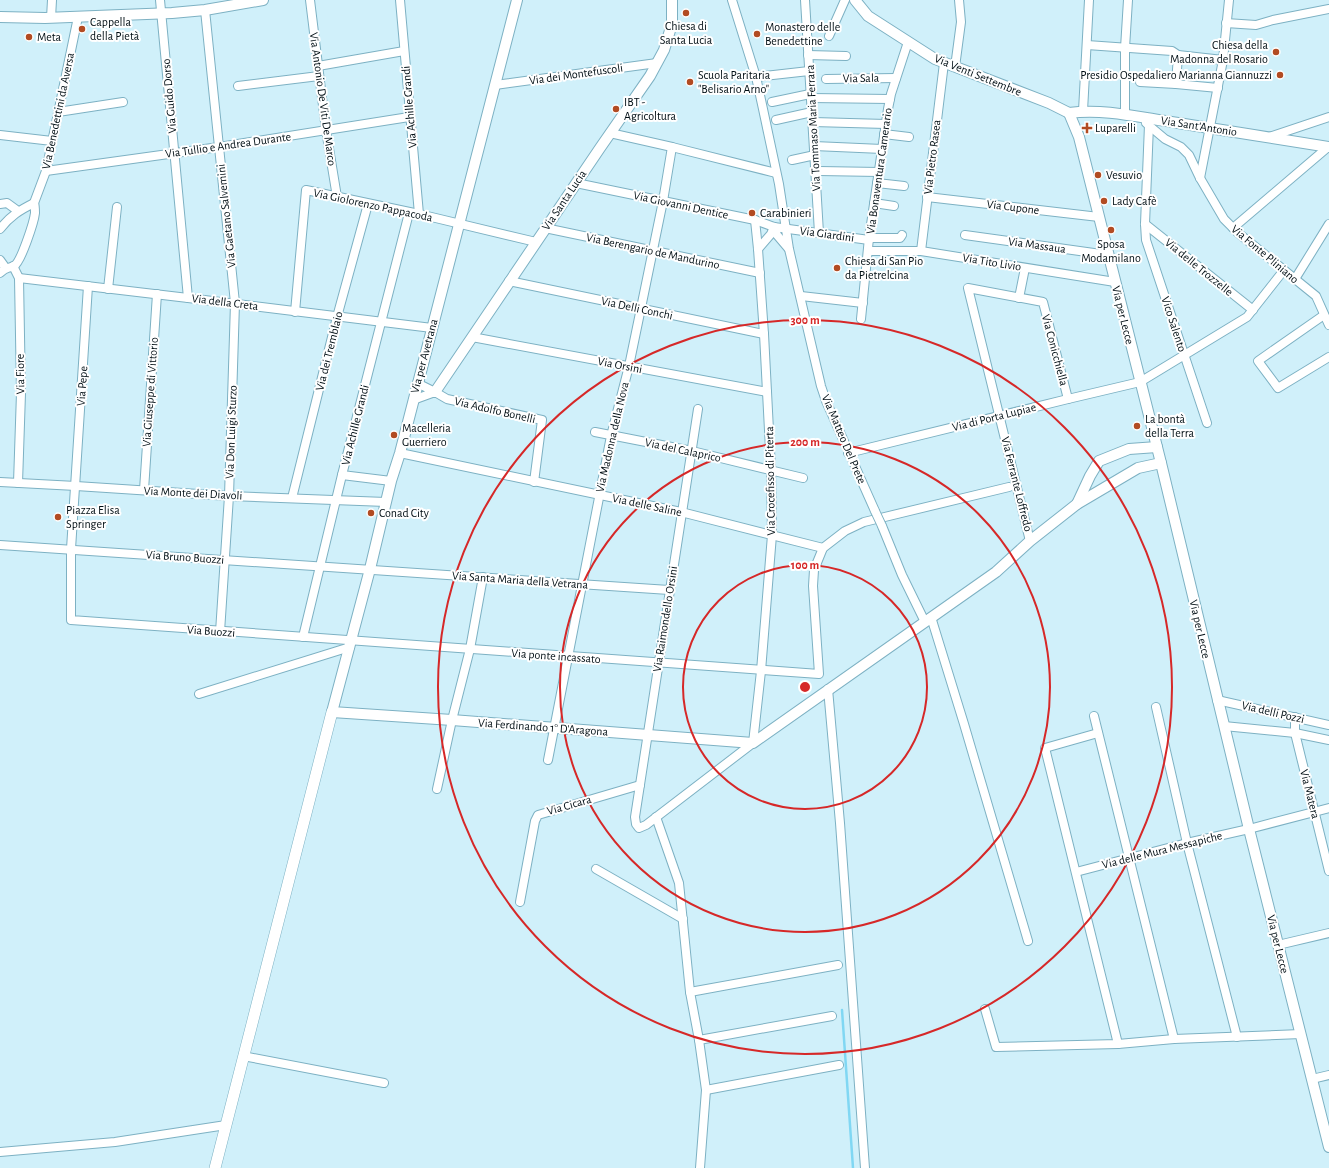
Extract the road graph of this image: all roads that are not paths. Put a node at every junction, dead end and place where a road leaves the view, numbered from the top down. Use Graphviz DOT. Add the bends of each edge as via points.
graph roads {
  1 [pos="52,0"];
  2 [pos="160,0"];
  3 [pos="263,0"];
  4 [pos="310,0"];
  5 [pos="400,0"];
  6 [pos="517,0"];
  7 [pos="672,0"];
  8 [pos="732,0"];
  9 [pos="805,0"];
  10 [pos="845,0"];
  11 [pos="855,0"];
  12 [pos="959,0"];
  13 [pos="1089,0"];
  14 [pos="1128,0"];
  15 [pos="1228,0"];
  16 [pos="863,4"];
  17 [pos="1329,9"];
  18 [pos="205,10"];
  19 [pos="161,13"];
  20 [pos="0,17"];
  21 [pos="78,17"];
  22 [pos="51,18"];
  23 [pos="1226,23"];
  24 [pos="829,36"];
  25 [pos="908,42"];
  26 [pos="1087,45"];
  27 [pos="1125,48"];
  28 [pos="404,51"];
  29 [pos="808,55"];
  30 [pos="1178,55"];
  31 [pos="846,56"];
  32 [pos="1223,60"];
  33 [pos="657,63"];
  34 [pos="944,63"];
  35 [pos="318,66"];
  36 [pos="955,67"];
  37 [pos="809,71"];
  38 [pos="319,76"];
  39 [pos="756,77"];
  40 [pos="896,78"];
  41 [pos="826,79"];
  42 [pos="1140,82"];
  43 [pos="1176,84"];
  44 [pos="495,85"];
  45 [pos="238,86"];
  46 [pos="1218,88"];
  47 [pos="810,96"];
  48 [pos="890,99"];
  49 [pos="123,102"];
  50 [pos="772,102"];
  51 [pos="1083,111"];
  52 [pos="58,112"];
  53 [pos="812,112"];
  54 [pos="1069,113"];
  55 [pos="1130,115"];
  56 [pos="409,117"];
  57 [pos="1329,117"];
  58 [pos="776,120"];
  59 [pos="813,122"];
  60 [pos="886,124"];
  61 [pos="1149,125"];
  62 [pos="1211,128"];
  63 [pos="326,130"];
  64 [pos="610,133"];
  65 [pos="884,134"];
  66 [pos="0,135"];
  67 [pos="909,137"];
  68 [pos="1269,137"];
  69 [pos="52,141"];
  70 [pos="814,146"];
  71 [pos="219,147"];
  72 [pos="672,147"];
  73 [pos="1329,147"];
  74 [pos="882,150"];
  75 [pos="174,153"];
  76 [pos="815,156"];
  77 [pos="792,160"];
  78 [pos="46,171"];
  79 [pos="818,171"];
  80 [pos="879,172"];
  81 [pos="776,173"];
  82 [pos="1200,178"];
  83 [pos="576,183"];
  84 [pos="877,184"];
  85 [pos="904,186"];
  86 [pos="927,196"];
  87 [pos="337,197"];
  88 [pos="663,201"];
  89 [pos="34,203"];
  90 [pos="874,203"];
  91 [pos="0,204"];
  92 [pos="368,204"];
  93 [pos="894,206"];
  94 [pos="117,207"];
  95 [pos="18,211"];
  96 [pos="409,213"];
  97 [pos="418,214"];
  98 [pos="1099,217"];
  99 [pos="755,220"];
  100 [pos="460,224"];
  101 [pos="1145,224"];
  102 [pos="1329,224"];
  103 [pos="774,227"];
  104 [pos="546,228"];
  105 [pos="785,228"];
  106 [pos="1233,228"];
  107 [pos="0,229"];
  108 [pos="819,233"];
  109 [pos="902,234"];
  110 [pos="965,235"];
  111 [pos="869,239"];
  112 [pos="536,242"];
  113 [pos="758,249"];
  114 [pos="789,249"];
  115 [pos="652,251"];
  116 [pos="868,251"];
  117 [pos="921,251"];
  118 [pos="1108,255"];
  119 [pos="0,260"];
  120 [pos="1025,268"];
  121 [pos="6,269"];
  122 [pos="1284,270"];
  123 [pos="760,273"];
  124 [pos="19,278"];
  125 [pos="1295,279"];
  126 [pos="509,281"];
  127 [pos="1115,282"];
  128 [pos="88,286"];
  129 [pos="108,289"];
  130 [pos="157,294"];
  131 [pos="801,296"];
  132 [pos="188,298"];
  133 [pos="1019,298"];
  134 [pos="235,303"];
  135 [pos="863,303"];
  136 [pos="641,308"];
  137 [pos="1253,310"];
  138 [pos="295,312"];
  139 [pos="1324,315"];
  140 [pos="337,317"];
  141 [pos="861,320"];
  142 [pos="381,322"];
  143 [pos="1329,325"];
  144 [pos="432,328"];
  145 [pos="764,334"];
  146 [pos="472,337"];
  147 [pos="1185,355"];
  148 [pos="1329,357"];
  149 [pos="629,366"];
  150 [pos="1140,382"];
  151 [pos="418,383"];
  152 [pos="435,392"];
  153 [pos="768,392"];
  154 [pos="1068,399"];
  155 [pos="413,400"];
  156 [pos="698,409"];
  157 [pos="1000,415"];
  158 [pos="1207,423"];
  159 [pos="595,432"];
  160 [pos="611,436"];
  161 [pos="1157,447"];
  162 [pos="692,451"];
  163 [pos="400,453"];
  164 [pos="848,453"];
  165 [pos="1161,463"];
  166 [pos="771,469"];
  167 [pos="342,475"];
  168 [pos="803,478"];
  169 [pos="391,481"];
  170 [pos="0,482"];
  171 [pos="534,482"];
  172 [pos="18,483"];
  173 [pos="76,486"];
  174 [pos="1009,487"];
  175 [pos="144,490"];
  176 [pos="599,495"];
  177 [pos="229,496"];
  178 [pos="292,498"];
  179 [pos="336,501"];
  180 [pos="386,502"];
  181 [pos="1077,504"];
  182 [pos="681,512"];
  183 [pos="772,535"];
  184 [pos="1030,541"];
  185 [pos="0,545"];
  186 [pos="823,548"];
  187 [pos="72,549"];
  188 [pos="225,559"];
  189 [pos="320,566"];
  190 [pos="370,569"];
  191 [pos="484,577"];
  192 [pos="583,585"];
  193 [pos="669,590"];
  194 [pos="71,620"];
  195 [pos="928,620"];
  196 [pos="220,632"];
  197 [pos="303,637"];
  198 [pos="351,644"];
  199 [pos="470,649"];
  200 [pos="568,657"];
  201 [pos="658,663"];
  202 [pos="761,671"];
  203 [pos="828,689"];
  204 [pos="199,694"];
  205 [pos="1217,700"];
  206 [pos="1156,707"];
  207 [pos="332,712"];
  208 [pos="1094,716"];
  209 [pos="1295,717"];
  210 [pos="452,720"];
  211 [pos="1329,725"];
  212 [pos="1224,726"];
  213 [pos="554,728"];
  214 [pos="1098,733"];
  215 [pos="1295,733"];
  216 [pos="647,735"];
  217 [pos="1329,740"];
  218 [pos="753,743"];
  219 [pos="548,760"];
  220 [pos="640,785"];
  221 [pos="437,789"];
  222 [pos="1329,808"];
  223 [pos="1314,812"];
  224 [pos="656,817"];
  225 [pos="1249,829"];
  226 [pos="1187,843"];
  227 [pos="1129,858"];
  228 [pos="596,869"];
  229 [pos="1329,871"];
  230 [pos="1076,872"];
  231 [pos="520,902"];
  232 [pos="684,919"];
  233 [pos="1329,933"];
  234 [pos="1028,941"];
  235 [pos="1278,945"];
  236 [pos="838,965"];
  237 [pos="690,992"];
  238 [pos="985,1009"];
  239 [pos="832,1016"];
  240 [pos="1301,1034"];
  241 [pos="1237,1037"];
  242 [pos="1174,1039"];
  243 [pos="699,1040"];
  244 [pos="1118,1044"];
  245 [pos="243,1056"];
  246 [pos="839,1065"];
  247 [pos="1329,1075"];
  248 [pos="1312,1079"];
  249 [pos="384,1083"];
  250 [pos="706,1090"];
  251 [pos="226,1124"];
  252 [pos="1329,1146"];
  253 [pos="0,1152"];
  254 [pos="215,1168"];
  255 [pos="700,1168"];
  256 [pos="865,1168"];
  1 -- 22 [label="street"];
  2 -- 19 [label="street, Via Guido Dorso"];
  3 -- 18 [label="street"];
  4 -- 35 [label="street, Via Antonio De Viti De Marco"];
  5 -- 28 [label="street, Via Achille Grandi"];
  6 -- 44 [label="street, Via per Avetrana"];
  7 -- 33 [label="street, Via Santa Lucia" via="672,24"];
  8 -- 39 [label="street, Via Matteo Del Prete"];
  9 -- 29 [label="street, Via Tommaso Maria Ferrara"];
  10 -- 24 [label="street"];
  11 -- 16 [label="street, Via Venti Settembre"];
  12 -- 36 [label="street" via="961,22"];
  13 -- 26 [label="street"];
  14 -- 27 [label="street"];
  15 -- 23 [label="street"];
  16 -- 25 [label="street, Via Venti Settembre" via="868,16"];
  17 -- 23 [label="street" via="1256,25"];
  18 -- 19 [label="street"];
  18 -- 71 [label="street, Via Gaetano Salvemini"];
  19 -- 21 [label="street"];
  19 -- 75 [label="street, Via Guido Dorso"];
  20 -- 22 [label="street"];
  21 -- 22 [label="street"];
  21 -- 52 [label="street, Via Benedettini da Aversa"];
  23 -- 32 [label="street"];
  25 -- 34 [label="street, Via Venti Settembre"];
  25 -- 40 [label="street, Via Bonaventura Camerario"];
  26 -- 27 [label="street"];
  26 -- 51 [label="street"];
  27 -- 30 [label="street" via="1172,51"];
  27 -- 55 [label="street"];
  28 -- 35 [label="street"];
  28 -- 56 [label="street, Via Achille Grandi"];
  29 -- 31 [label="street"];
  29 -- 37 [label="street, Via Tommaso Maria Ferrara"];
  30 -- 32 [label="street"];
  30 -- 43 [label="street"];
  32 -- 46 [label="street"];
  33 -- 44 [label="street, Via dei Montefuscoli"];
  33 -- 64 [label="street, Via Santa Lucia"];
  34 -- 36 [label="street, Via Venti Settembre"];
  34 -- 86 [label="street, Via Pietro Rasea"];
  35 -- 38 [label="street, Via Antonio De Viti De Marco"];
  36 -- 54 [label="street, Via Venti Settembre"];
  37 -- 39 [label="street"];
  37 -- 47 [label="street, Via Tommaso Maria Ferrara"];
  38 -- 45 [label="street"];
  38 -- 63 [label="street, Via Antonio De Viti De Marco"];
  39 -- 81 [label="street, Via Matteo Del Prete"];
  40 -- 41 [label="street, Via Sala"];
  40 -- 48 [label="street, Via Bonaventura Camerario"];
  42 -- 43 [label="street"];
  43 -- 46 [label="street"];
  44 -- 100 [label="street, Via per Avetrana"];
  46 -- 62 [label="street"];
  47 -- 48 [label="street"];
  47 -- 50 [label="street"];
  47 -- 53 [label="street, Via Tommaso Maria Ferrara"];
  48 -- 60 [label="street, Via Bonaventura Camerario"];
  49 -- 52 [label="street"];
  51 -- 54 [label="street, Via Sant'Antonio"];
  51 -- 55 [label="street, Via Sant'Antonio"];
  52 -- 69 [label="street, Via Benedettini da Aversa"];
  53 -- 58 [label="street"];
  53 -- 59 [label="street, Via Tommaso Maria Ferrara"];
  54 -- 98 [label="street, Via per Lecce" via="1079,137"];
  55 -- 61 [label="street, Via Fonte Pliniano"];
  55 -- 62 [label="street, Via Sant'Antonio"];
  56 -- 63 [label="street, Via Tullio e Andrea Durante"];
  56 -- 97 [label="street, Via Achille Grandi"];
  57 -- 68 [label="street"];
  59 -- 60 [label="street"];
  59 -- 70 [label="street, Via Tommaso Maria Ferrara"];
  60 -- 65 [label="street, Via Bonaventura Camerario"];
  61 -- 82 [label="street, Via Fonte Pliniano" via="1189,155"];
  61 -- 101 [label="street, Vico Salento"];
  62 -- 68 [label="street, Via Sant'Antonio"];
  62 -- 82 [label="street"];
  63 -- 71 [label="street, Via Tullio e Andrea Durante"];
  63 -- 87 [label="street, Via Antonio De Viti De Marco"];
  64 -- 72 [label="street"];
  64 -- 83 [label="street, Via Santa Lucia"];
  65 -- 67 [label="street"];
  65 -- 74 [label="street, Via Bonaventura Camerario"];
  66 -- 69 [label="street"];
  68 -- 73 [label="street, Via Sant'Antonio"];
  69 -- 78 [label="street, Via Benedettini da Aversa"];
  70 -- 74 [label="street"];
  70 -- 76 [label="street, Via Tommaso Maria Ferrara"];
  71 -- 75 [label="street, Via Tullio e Andrea Durante"];
  71 -- 134 [label="street, Via Gaetano Salvemini"];
  72 -- 81 [label="street"];
  72 -- 88 [label="street, Via Madonna della Nova"];
  73 -- 106 [label="street"];
  74 -- 80 [label="street, Via Bonaventura Camerario"];
  75 -- 78 [label="street, Via Tullio e Andrea Durante"];
  75 -- 132 [label="street, Via Guido Dorso"];
  76 -- 77 [label="street"];
  76 -- 108 [label="street, Via Tommaso Maria Ferrara"];
  78 -- 89 [label="street, Via Benedettini da Aversa"];
  79 -- 80 [label="street"];
  80 -- 84 [label="street, Via Bonaventura Camerario"];
  81 -- 105 [label="street, Via Matteo Del Prete"];
  82 -- 106 [label="street, Via Fonte Pliniano" via="1224,219"];
  83 -- 88 [label="street, Via Giovanni Dentice"];
  83 -- 104 [label="street, Via Santa Lucia"];
  84 -- 85 [label="street"];
  84 -- 90 [label="street, Via Bonaventura Camerario"];
  86 -- 98 [label="street, Via Cupone"];
  86 -- 117 [label="street, Via Pietro Rasea"];
  87 -- 92 [label="street, Via Giolorenzo Pappacoda"];
  87 -- 138 [label="street, Via Giolorenzo Pappacoda" via="306,190"];
  88 -- 99 [label="street, Via Giovanni Dentice"];
  88 -- 115 [label="street, Via Madonna della Nova"];
  89 -- 95 [label="street"];
  89 -- 121 [label="street, Via Benedettini da Aversa" via="35,213 19,260"];
  90 -- 93 [label="street"];
  90 -- 111 [label="street, Via Bonaventura Camerario"];
  91 -- 95 [label="street" via="7,203"];
  92 -- 96 [label="street, Via Giolorenzo Pappacoda"];
  92 -- 140 [label="street, Via dei Tremblaio"];
  94 -- 129 [label="street"];
  95 -- 107 [label="street"];
  96 -- 97 [label="street, Via Giolorenzo Pappacoda"];
  96 -- 142 [label="street, Via Achille Grandi"];
  97 -- 100 [label="street, Via Giolorenzo Pappacoda"];
  98 -- 118 [label="street, Via per Lecce"];
  99 -- 103 [label="street, Via Giovanni Dentice"];
  99 -- 113 [label="street, Via Crocefisso di Piterta"];
  100 -- 112 [label="street, Via Giolorenzo Pappacoda"];
  100 -- 144 [label="street, Via per Avetrana"];
  101 -- 137 [label="street, Via delle Trozzelle"];
  101 -- 147 [label="street, Vico Salento" via="1146,240"];
  102 -- 125 [label="street"];
  103 -- 105 [label="street, Via Giovanni Dentice"];
  103 -- 113 [label="street"];
  103 -- 114 [label="street, Via Matteo Del Prete" via="777,235"];
  104 -- 112 [label="street, Via Santa Lucia"];
  104 -- 115 [label="street, Via Berengario de Mandurino"];
  105 -- 108 [label="street, Via Giardini"];
  105 -- 114 [label="street, Via Matteo Del Prete"];
  106 -- 122 [label="street, Via Fonte Pliniano"];
  108 -- 111 [label="street, Via Giardini"];
  109 -- 111 [label="street, Via Giardini" via="900,238"];
  110 -- 118 [label="street, Via Massaua"];
  111 -- 116 [label="street, Via Bonaventura Camerario"];
  112 -- 126 [label="street, Via Santa Lucia"];
  113 -- 123 [label="street, Via Crocefisso di Piterta"];
  114 -- 131 [label="street, Via Matteo Del Prete"];
  115 -- 123 [label="street, Via Berengario de Mandurino"];
  115 -- 136 [label="street, Via Madonna della Nova"];
  116 -- 117 [label="street, Via Tito Livio"];
  116 -- 135 [label="street, Via Bonaventura Camerario"];
  117 -- 120 [label="street, Via Tito Livio"];
  118 -- 127 [label="street, Via per Lecce"];
  119 -- 121 [label="street, Via Fiore"];
  120 -- 127 [label="street, Via Tito Livio"];
  120 -- 133 [label="street"];
  121 -- 124 [label="street, Via Fiore"];
  122 -- 125 [label="street, Via Fonte Pliniano"];
  122 -- 137 [label="street, Via di Porta Lupiae"];
  123 -- 145 [label="street, Via Crocefisso di Piterta"];
  124 -- 128 [label="street, Via della Creta"];
  124 -- 172 [label="street, Via Fiore" via="21,393"];
  125 -- 139 [label="street, Via Fonte Pliniano" via="1316,296"];
  126 -- 136 [label="street, Via Delli Conchi"];
  126 -- 146 [label="street, Via Santa Lucia"];
  127 -- 150 [label="street, Via per Lecce"];
  128 -- 129 [label="street, Via della Creta"];
  128 -- 173 [label="street, Via Pepe"];
  129 -- 130 [label="street, Via della Creta"];
  130 -- 132 [label="street, Via della Creta"];
  130 -- 175 [label="street, Via Giuseppe di Vittorio"];
  131 -- 135 [label="street"];
  131 -- 164 [label="street, Via Matteo Del Prete" via="826,401"];
  132 -- 134 [label="street, Via della Creta"];
  133 -- 154 [label="street, Via Conicchiella" via="1043,302"];
  133 -- 157 [label="street, Via Ferrante Loffredo" via="968,288"];
  134 -- 138 [label="street, Via della Creta"];
  134 -- 177 [label="street, Via Don Luigi Sturzo"];
  135 -- 141 [label="street, Via Bonaventura Camerario"];
  136 -- 145 [label="street, Via Delli Conchi"];
  136 -- 149 [label="street, Via Madonna della Nova"];
  137 -- 147 [label="street, Via di Porta Lupiae" via="1247,317"];
  138 -- 140 [label="street, Via della Creta"];
  139 -- 143 [label="street, Via Fonte Pliniano"];
  139 -- 148 [label="street" via="1258,361 1278,388"];
  140 -- 142 [label="street, Via della Creta"];
  140 -- 178 [label="street, Via dei Tremblaio"];
  142 -- 144 [label="street, Via della Creta"];
  142 -- 167 [label="street, Via Achille Grandi"];
  144 -- 151 [label="street, Via per Avetrana"];
  145 -- 153 [label="street, Via Crocefisso di Piterta"];
  146 -- 149 [label="street, Via Orsini"];
  146 -- 152 [label="street, Via Santa Lucia"];
  147 -- 150 [label="street, Via di Porta Lupiae"];
  147 -- 158 [label="street, Vico Salento"];
  149 -- 153 [label="street, Via Orsini"];
  149 -- 160 [label="street, Via Madonna della Nova"];
  150 -- 154 [label="street, Via di Porta Lupiae"];
  150 -- 161 [label="street, Via per Lecce"];
  151 -- 152 [label="street"];
  151 -- 155 [label="street, Via per Avetrana"];
  152 -- 155 [label="street"];
  152 -- 171 [label="street, Via Adolfo Bonelli" via="447,399 542,420"];
  153 -- 166 [label="street, Via Crocefisso di Piterta"];
  154 -- 157 [label="street, Via di Porta Lupiae"];
  155 -- 163 [label="street, Via per Avetrana"];
  156 -- 162 [label="street, Via Raimondello Orsini"];
  157 -- 164 [label="street, Via di Porta Lupiae"];
  157 -- 184 [label="street, Via Ferrante Loffredo"];
  159 -- 160 [label="street, Via del Calaprico"];
  160 -- 162 [label="street, Via del Calaprico"];
  160 -- 176 [label="street, Via Madonna della Nova"];
  161 -- 165 [label="street, Via per Lecce"];
  161 -- 181 [label="street" via="1129,449 1100,461"];
  162 -- 166 [label="street, Via del Calaprico"];
  162 -- 182 [label="street, Via Raimondello Orsini"];
  163 -- 169 [label="street, Via per Avetrana"];
  163 -- 171 [label="street, Via delle Saline"];
  164 -- 195 [label="street, Via Matteo Del Prete, bridge" via="876,511 902,575"];
  165 -- 181 [label="street" via="1138,468"];
  165 -- 205 [label="street, Via per Lecce"];
  166 -- 168 [label="street, Via del Calaprico"];
  166 -- 183 [label="street, Via Crocefisso di Piterta"];
  167 -- 169 [label="street"];
  167 -- 179 [label="street, Via Achille Grandi"];
  169 -- 180 [label="street, Via per Avetrana"];
  170 -- 172 [label="street, Via Monte dei Diavoli"];
  171 -- 176 [label="street, Via delle Saline"];
  172 -- 173 [label="street, Via Monte dei Diavoli"];
  173 -- 175 [label="street, Via Monte dei Diavoli"];
  173 -- 187 [label="street, Via Pepe"];
  174 -- 186 [label="street" via="864,522 845,531"];
  175 -- 177 [label="street, Via Monte dei Diavoli"];
  176 -- 182 [label="street, Via delle Saline"];
  176 -- 192 [label="street, Via Madonna della Nova"];
  177 -- 178 [label="street, Via Monte dei Diavoli"];
  177 -- 188 [label="street, Via Don Luigi Sturzo"];
  178 -- 179 [label="street, Via Monte dei Diavoli"];
  179 -- 180 [label="street, Via Monte dei Diavoli"];
  179 -- 189 [label="street, Via Achille Grandi"];
  180 -- 190 [label="street, Via per Avetrana"];
  181 -- 184 [label="street"];
  182 -- 183 [label="street, Via delle Saline"];
  182 -- 193 [label="street, Via Raimondello Orsini"];
  183 -- 186 [label="street, Via delle Saline"];
  183 -- 202 [label="street, Via Crocefisso di Piterta"];
  184 -- 195 [label="street" via="996,572"];
  185 -- 187 [label="street, Via Bruno Buozzi"];
  186 -- 202 [label="street, Via ponte incassato" via="814,570 813,586 819,674"];
  187 -- 188 [label="street, Via Bruno Buozzi"];
  187 -- 194 [label="street, Via Pepe"];
  188 -- 189 [label="street, Via Bruno Buozzi"];
  188 -- 196 [label="street, Via Don Luigi Sturzo"];
  189 -- 190 [label="street, Via Bruno Buozzi"];
  189 -- 197 [label="street, Via Achille Grandi"];
  190 -- 191 [label="street, Via Santa Maria della Vetrana"];
  190 -- 198 [label="street, Via per Avetrana"];
  191 -- 192 [label="street, Via Santa Maria della Vetrana"];
  191 -- 199 [label="street"];
  192 -- 193 [label="street, Via Santa Maria della Vetrana"];
  192 -- 200 [label="street, Via Madonna della Nova"];
  193 -- 201 [label="street, Via Raimondello Orsini"];
  194 -- 196 [label="street, Via Buozzi"];
  195 -- 203 [label="street"];
  195 -- 234 [label="street, Via Matteo Del Prete" via="964,724"];
  196 -- 197 [label="street, Via Buozzi"];
  197 -- 198 [label="street, Via Buozzi"];
  198 -- 199 [label="street, Via ponte incassato"];
  198 -- 204 [label="street"];
  198 -- 207 [label="street, Via per Avetrana"];
  199 -- 200 [label="street, Via ponte incassato"];
  199 -- 210 [label="street"];
  200 -- 201 [label="street, Via ponte incassato"];
  200 -- 213 [label="street, Via Madonna della Nova"];
  201 -- 202 [label="street, Via ponte incassato"];
  201 -- 216 [label="street, Via Raimondello Orsini"];
  202 -- 218 [label="street, Via Crocefisso di Piterta"];
  203 -- 218 [label="street"];
  203 -- 256 [label="street"];
  205 -- 209 [label="street, Via delli Pozzi"];
  205 -- 212 [label="street, Via per Lecce"];
  206 -- 226 [label="street"];
  207 -- 210 [label="street, Via Ferdinando 1° D'Aragona"];
  207 -- 245 [label="main road"];
  208 -- 214 [label="street"];
  209 -- 211 [label="street, Via delli Pozzi"];
  209 -- 215 [label="street, Via Matera"];
  210 -- 213 [label="street, Via Ferdinando 1° D'Aragona"];
  210 -- 221 [label="street"];
  212 -- 215 [label="street, Via delli Pozzi"];
  212 -- 225 [label="street, Via per Lecce"];
  213 -- 216 [label="street, Via Ferdinando 1° D'Aragona"];
  213 -- 219 [label="street, Via Madonna della Nova"];
  214 -- 227 [label="street"];
  214 -- 230 [label="street" via="1045,748"];
  215 -- 217 [label="street, Via delli Pozzi"];
  215 -- 223 [label="street, Via Matera"];
  216 -- 218 [label="street, Via Ferdinando 1° D'Aragona"];
  216 -- 220 [label="street, Via Raimondello Orsini"];
  218 -- 224 [label="street"];
  220 -- 224 [label="street, Via Raimondello Orsini" via="636,824 639,828"];
  220 -- 231 [label="street, Via Cicara" via="538,815"];
  222 -- 223 [label="street, Via delle Mura Messapiche"];
  223 -- 225 [label="street, Via delle Mura Messapiche"];
  223 -- 229 [label="street, Via Matera"];
  224 -- 232 [label="street" via="679,883"];
  225 -- 226 [label="street, Via delle Mura Messapiche"];
  225 -- 235 [label="street, Via per Lecce"];
  226 -- 227 [label="street, Via delle Mura Messapiche"];
  226 -- 241 [label="street"];
  227 -- 230 [label="street, Via delle Mura Messapiche"];
  227 -- 242 [label="street"];
  228 -- 232 [label="street"];
  230 -- 244 [label="street"];
  232 -- 237 [label="street"];
  233 -- 235 [label="street"];
  235 -- 240 [label="street, Via per Lecce"];
  236 -- 237 [label="street"];
  237 -- 243 [label="street"];
  238 -- 244 [label="street" via="996,1047"];
  239 -- 243 [label="street"];
  240 -- 241 [label="street"];
  240 -- 248 [label="street, Via per Lecce"];
  241 -- 242 [label="street"];
  242 -- 244 [label="street"];
  243 -- 250 [label="street"];
  245 -- 249 [label="street"];
  245 -- 251 [label="main road"];
  246 -- 250 [label="street"];
  247 -- 248 [label="street"];
  248 -- 252 [label="street, Via per Lecce"];
  250 -- 255 [label="street"];
  251 -- 253 [label="street" via="115,1142"];
  251 -- 254 [label="main road"];
}
